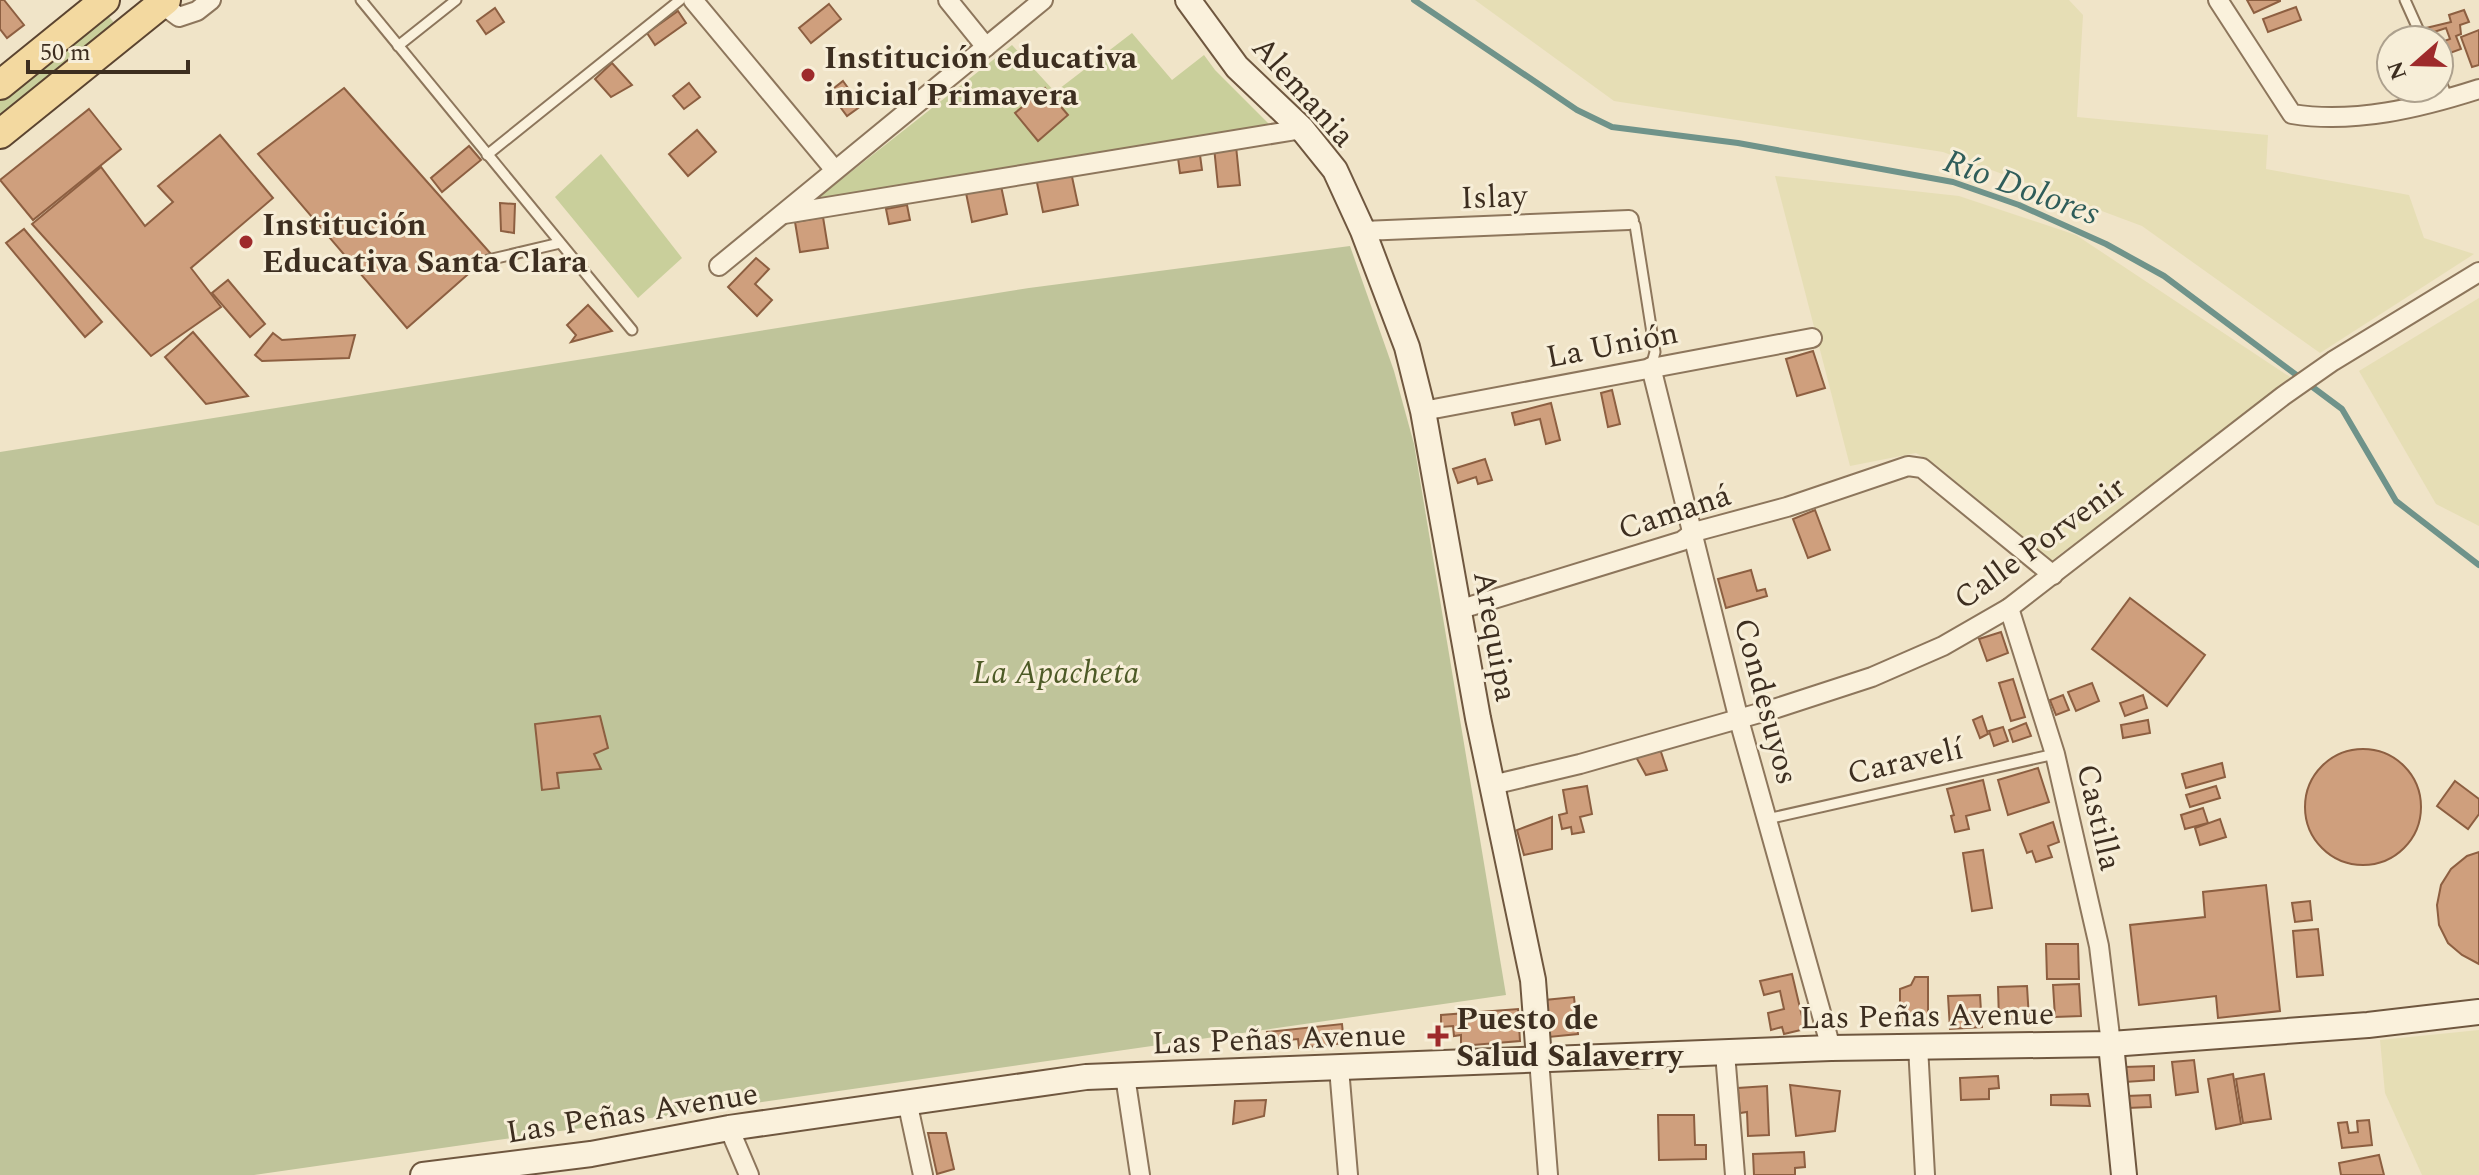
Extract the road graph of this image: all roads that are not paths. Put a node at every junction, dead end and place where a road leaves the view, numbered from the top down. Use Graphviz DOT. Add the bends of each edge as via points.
graph roads {
  1 [pos="105,0"];
  2 [pos="211,0"];
  3 [pos="361,0"];
  4 [pos="456,0"];
  5 [pos="680,0"];
  6 [pos="693,0"];
  7 [pos="948,0"];
  8 [pos="1043,0"];
  9 [pos="1188,0"];
  10 [pos="2218,0"];
  11 [pos="2405,0"];
  12 [pos="160,2"];
  13 [pos="2416,24"];
  14 [pos="398,46"];
  15 [pos="986,47"];
  16 [pos="3,76"];
  17 [pos="2479,89"];
  18 [pos="2455,97"];
  19 [pos="2424,104"];
  20 [pos="1302,129"];
  21 [pos="0,134"];
  22 [pos="487,155"];
  23 [pos="834,169"];
  24 [pos="784,214"];
  25 [pos="1629,220"];
  26 [pos="1363,231"];
  27 [pos="560,243"];
  28 [pos="488,260"];
  29 [pos="719,266"];
  30 [pos="2479,272"];
  31 [pos="632,330"];
  32 [pos="1812,338"];
  33 [pos="1651,367"];
  34 [pos="1423,411"];
  35 [pos="1694,532"];
  36 [pos="2053,575"];
  37 [pos="2009,608"];
  38 [pos="1458,610"];
  39 [pos="1739,720"];
  40 [pos="2055,754"];
  41 [pos="1492,785"];
  42 [pos="1767,819"];
  43 [pos="2479,1012"];
  44 [pos="2111,1044"];
  45 [pos="1918,1046"];
  46 [pos="1831,1048"];
  47 [pos="1725,1053"];
  48 [pos="1539,1059"];
  49 [pos="1339,1068"];
  50 [pos="1125,1076"];
  51 [pos="907,1101"];
  52 [pos="729,1128"];
  53 [pos="591,1164"];
  54 [pos="423,1175"];
  55 [pos="749,1175"];
  56 [pos="923,1175"];
  57 [pos="1140,1175"];
  58 [pos="1348,1175"];
  59 [pos="1548,1175"];
  60 [pos="1735,1175"];
  61 [pos="1925,1175"];
  62 [pos="2124,1175"];
  1 -- 16 [label="main road"];
  2 -- 12 [label="street" via="179,17"];
  3 -- 14 [label="lane"];
  4 -- 14 [label="lane"];
  5 -- 22 [label="lane"];
  6 -- 23 [label="street"];
  7 -- 15 [label="street"];
  8 -- 15 [label="street"];
  9 -- 20 [label="street, Alemania" via="1237,67"];
  10 -- 19 [label="street" via="2292,114 2377,114"];
  11 -- 13 [label="lane"];
  12 -- 21 [label="main road"];
  14 -- 22 [label="lane"];
  15 -- 23 [label="street"];
  17 -- 18 [label="street"];
  20 -- 24 [label="street"];
  20 -- 26 [label="street, Alemania" via="1335,170"];
  22 -- 27 [label="lane"];
  23 -- 24 [label="street"];
  24 -- 29 [label="street"];
  25 -- 26 [label="street, Islay"];
  25 -- 33 [label="lane" via="1635,225 1655,352"];
  26 -- 34 [label="street, Arequipa" via="1407,347"];
  27 -- 28 [label="lane"];
  27 -- 31 [label="lane"];
  30 -- 36 [label="street, Calle Porvenir" via="2283,396"];
  32 -- 33 [label="street, La Unión"];
  33 -- 34 [label="street, La Unión"];
  33 -- 35 [label="street, Condesuyos"];
  34 -- 38 [label="street, Arequipa"];
  35 -- 36 [label="street, Camaná" via="1908,466 1922,468"];
  35 -- 38 [label="street, Camaná" via="1682,541"];
  35 -- 39 [label="street, Condesuyos"];
  36 -- 37 [label="street, Calle Porvenir"];
  37 -- 39 [label="street, Calle Porvenir" via="1943,646 1872,677"];
  37 -- 40 [label="street, Castilla"];
  38 -- 41 [label="street, Arequipa"];
  39 -- 41 [label="street, Calle Porvenir"];
  39 -- 42 [label="street, Condesuyos"];
  40 -- 42 [label="lane, Caravelí"];
  40 -- 44 [label="street, Castilla" via="2099,946"];
  41 -- 48 [label="street, Arequipa" via="1533,980"];
  42 -- 46 [label="street, Condesuyos"];
  43 -- 44 [label="street, Las Peñas Avenue"];
  44 -- 45 [label="street, Las Peñas Avenue"];
  44 -- 62 [label="street"];
  45 -- 46 [label="street, Las Peñas Avenue"];
  45 -- 61 [label="street"];
  46 -- 47 [label="street, Las Peñas Avenue"];
  47 -- 48 [label="street, Las Peñas Avenue"];
  47 -- 60 [label="street"];
  48 -- 49 [label="street, Las Peñas Avenue"];
  48 -- 59 [label="street"];
  49 -- 50 [label="street, Las Peñas Avenue"];
  49 -- 58 [label="street"];
  50 -- 51 [label="street, Las Peñas Avenue"];
  50 -- 57 [label="street"];
  51 -- 52 [label="street, Las Peñas Avenue"];
  51 -- 56 [label="street"];
  52 -- 53 [label="street, Las Peñas Avenue"];
  52 -- 55 [label="street"];
  53 -- 54 [label="street, Las Peñas Avenue"];
}
